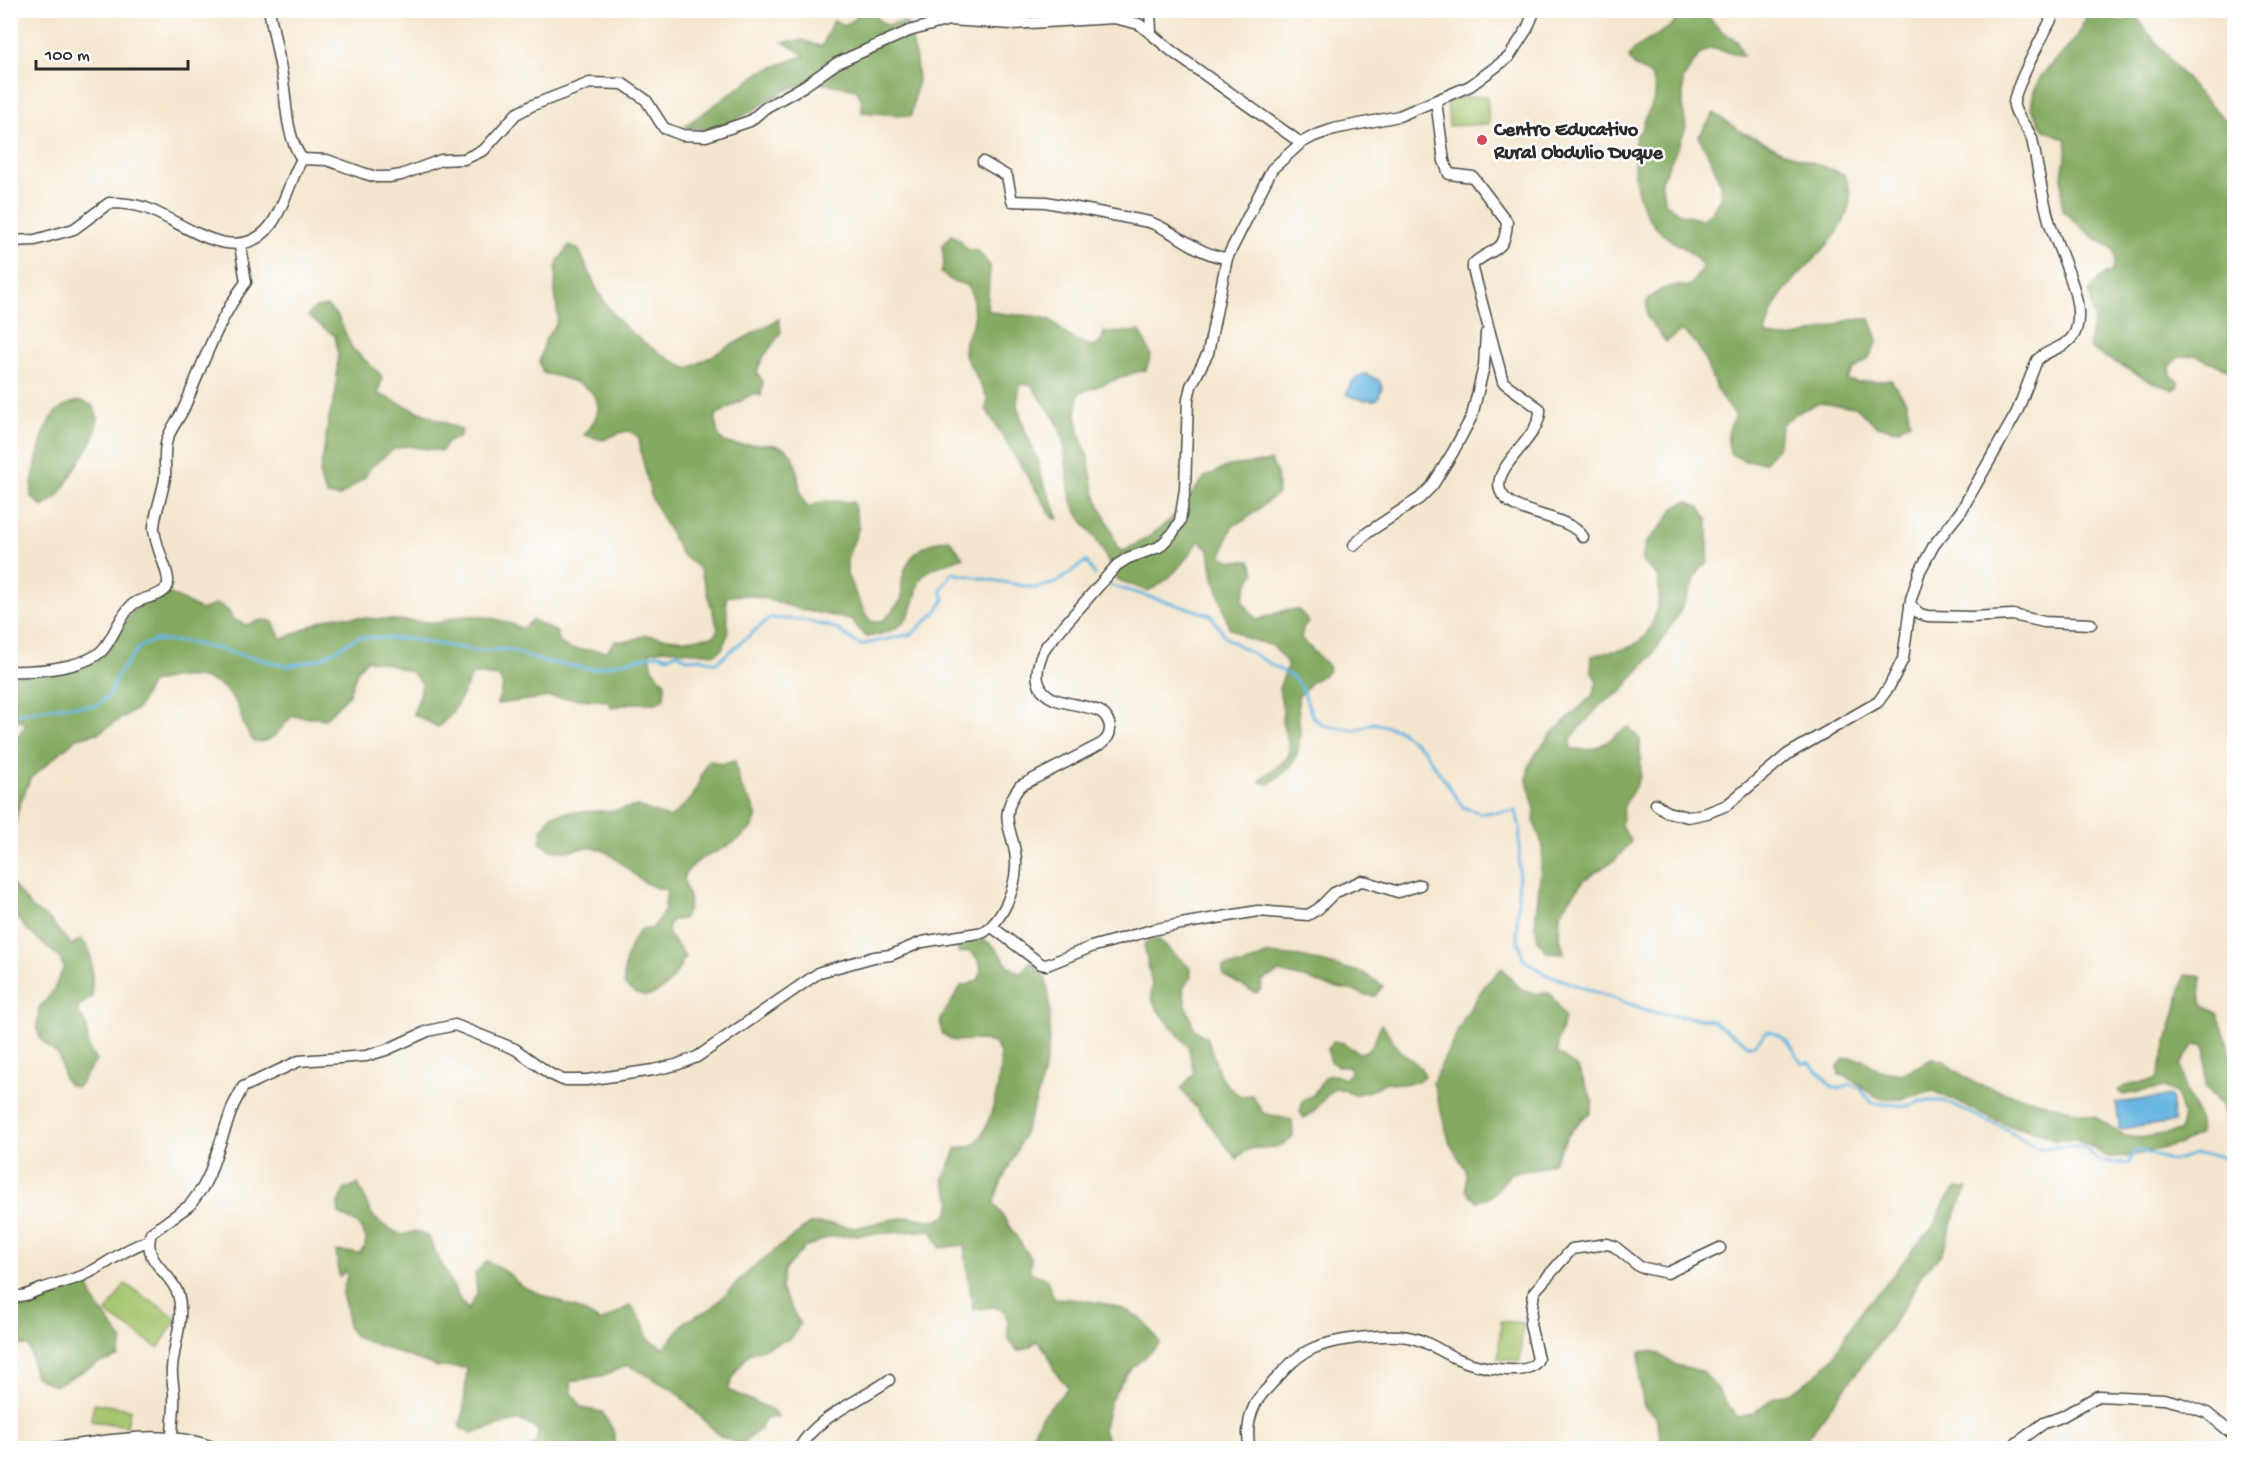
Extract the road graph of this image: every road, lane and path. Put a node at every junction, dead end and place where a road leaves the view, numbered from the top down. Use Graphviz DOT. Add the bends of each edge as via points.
graph roads {
  1 [pos="269,10"];
  2 [pos="1150,10"];
  3 [pos="1534,10"];
  4 [pos="2056,10"];
  5 [pos="1151,32"];
  6 [pos="1436,101"];
  7 [pos="1301,142"];
  8 [pos="302,159"];
  9 [pos="982,162"];
  10 [pos="10,241"];
  11 [pos="240,245"];
  12 [pos="1227,258"];
  13 [pos="1487,322"];
  14 [pos="1583,537"];
  15 [pos="1354,545"];
  16 [pos="1910,605"];
  17 [pos="2091,624"];
  18 [pos="10,671"];
  19 [pos="1656,804"];
  20 [pos="1420,885"];
  21 [pos="992,927"];
  22 [pos="149,1241"];
  23 [pos="1720,1248"];
  24 [pos="10,1294"];
  25 [pos="889,1380"];
  26 [pos="2235,1436"];
  27 [pos="171,1437"];
  28 [pos="53,1449"];
  29 [pos="215,1449"];
  30 [pos="799,1449"];
  31 [pos="1250,1449"];
  32 [pos="2010,1449"];
  1 -- 8 [label="street" via="287,116"];
  2 -- 5 [label="street"];
  3 -- 6 [label="street" via="1509,57 1470,87"];
  4 -- 16 [label="street" via="2013,102 2032,139 2050,224 2075,298 2076,330 2070,341 2037,360 2017,412 1961,511 1925,560"];
  5 -- 7 [label="street"];
  5 -- 8 [label="street" via="1140,24 1114,18 1012,24 949,20 909,31 837,63 750,121 706,136 682,135 664,128 646,100 623,84 590,83 516,114 484,150 464,159 441,160 401,175 376,177 327,160"];
  6 -- 7 [label="street" via="1392,118 1334,129"];
  6 -- 13 [label="street" via="1449,174 1473,177 1507,222 1500,247 1473,264"];
  7 -- 12 [label="street" via="1272,169"];
  8 -- 11 [label="street" via="278,215 262,236"];
  9 -- 12 [label="street" via="1007,176 1012,201 1046,202 1149,222 1206,252"];
  10 -- 11 [label="street" via="35,240 74,229 109,203 146,208 215,241"];
  11 -- 18 [label="street" via="246,282 224,319 167,440 165,474 154,526 169,580 166,588 130,607 103,651 91,658 40,670"];
  12 -- 21 [label="street" via="1208,353 1188,399 1180,521 1159,547 1118,565 1053,637 1036,669 1046,693 1101,712 1111,726 1110,734 1101,744 1020,786 1008,804 1016,866 1010,895"];
  13 -- 14 [label="street" via="1503,382 1540,409 1538,424 1505,469 1500,490 1521,508 1571,524"];
  13 -- 15 [label="street" via="1484,366 1473,416 1453,452 1420,498"];
  16 -- 17 [label="street" via="1928,616 2013,615 2044,622"];
  16 -- 19 [label="street" via="1903,659 1878,702 1788,754 1727,805 1688,817 1667,812"];
  20 -- 21 [label="street" via="1398,891 1360,881 1334,893 1308,915 1258,910 1181,924 1102,944 1047,965"];
  21 -- 22 [label="street" via="984,932 922,942 891,955 820,972 697,1057 653,1070 563,1080 515,1049 455,1025 428,1031 366,1056 299,1061 243,1087 203,1187 190,1205 151,1233"];
  22 -- 24 [label="street" via="134,1245 83,1275 27,1296"];
  22 -- 27 [label="street" via="154,1261 174,1284 178,1296 180,1323 172,1367"];
  23 -- 31 [label="street" via="1667,1273 1640,1267 1607,1244 1572,1249 1534,1292 1530,1324 1538,1359 1533,1368 1525,1370 1466,1362 1409,1337 1340,1341 1314,1348 1293,1361 1261,1395 1248,1428"];
  25 -- 30 [label="street" via="830,1415"];
  26 -- 32 [label="street" via="2207,1413 2180,1402 2098,1396 2044,1423"];
  27 -- 28 [label="street"];
  27 -- 29 [label="street"];
}
